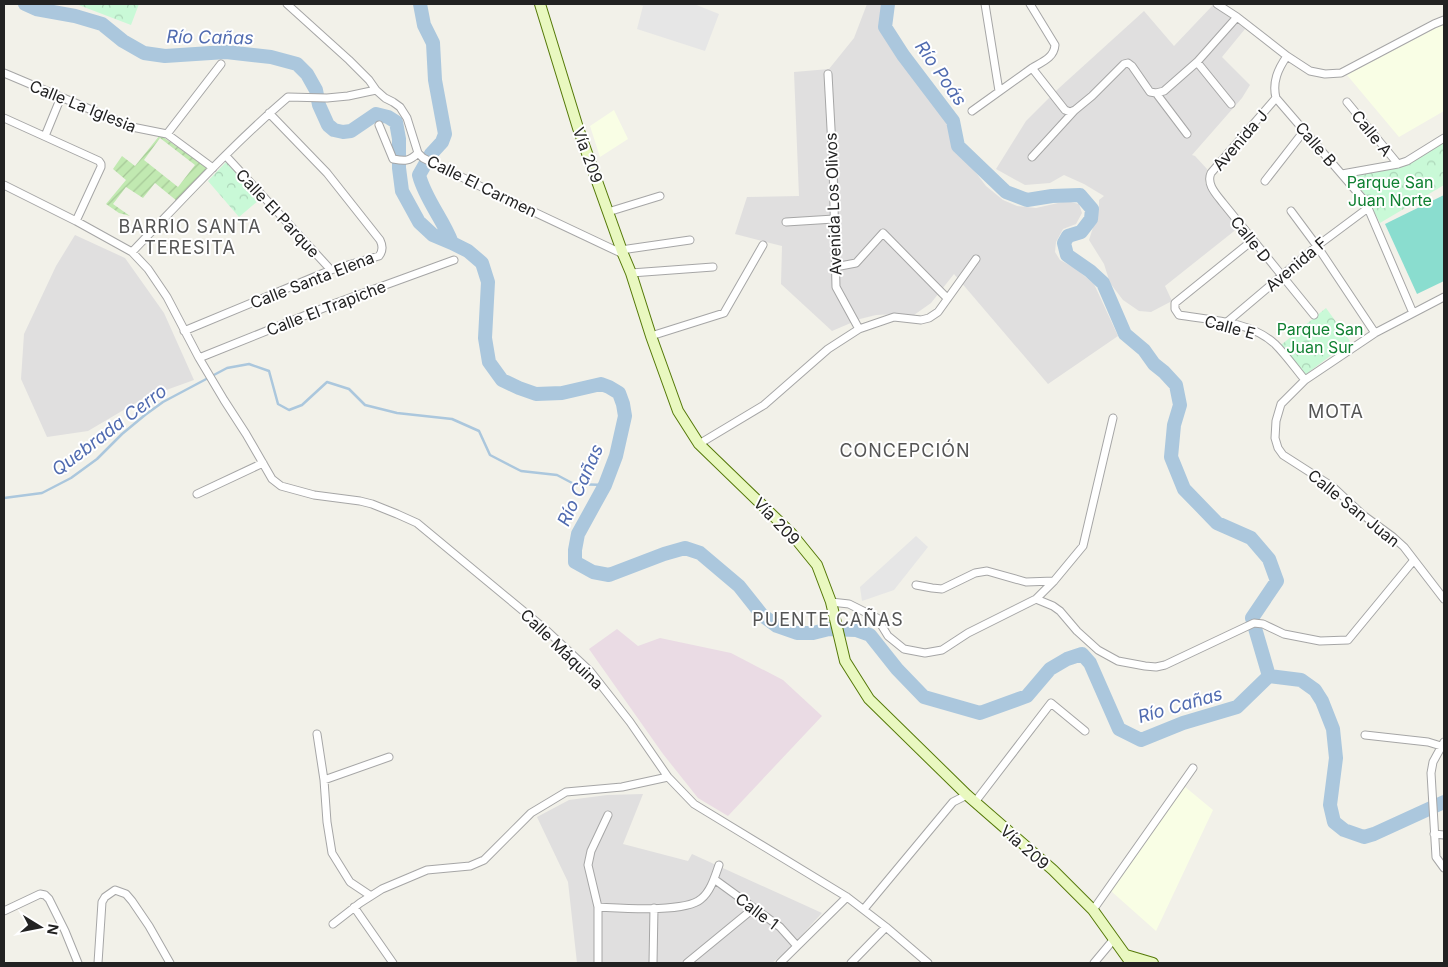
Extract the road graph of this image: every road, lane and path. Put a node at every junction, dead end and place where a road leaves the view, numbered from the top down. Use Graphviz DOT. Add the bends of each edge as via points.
graph roads {
  1 [pos="287,4"];
  2 [pos="540,4"];
  3 [pos="985,4"];
  4 [pos="1030,4"];
  5 [pos="1217,4"];
  6 [pos="1236,17"];
  7 [pos="1444,20"];
  8 [pos="1287,56"];
  9 [pos="1197,62"];
  10 [pos="221,64"];
  11 [pos="1032,68"];
  12 [pos="4,73"];
  13 [pos="828,74"];
  14 [pos="376,90"];
  15 [pos="999,91"];
  16 [pos="1156,94"];
  17 [pos="61,97"];
  18 [pos="1276,98"];
  19 [pos="1347,102"];
  20 [pos="1231,104"];
  21 [pos="1075,110"];
  22 [pos="972,111"];
  23 [pos="269,113"];
  24 [pos="4,118"];
  25 [pos="379,125"];
  26 [pos="1304,131"];
  27 [pos="167,134"];
  28 [pos="1187,134"];
  29 [pos="45,136"];
  30 [pos="1444,138"];
  31 [pos="420,155"];
  32 [pos="226,156"];
  33 [pos="1032,157"];
  34 [pos="1398,164"];
  35 [pos="213,168"];
  36 [pos="1342,174"];
  37 [pos="1265,180"];
  38 [pos="1210,184"];
  39 [pos="4,185"];
  40 [pos="660,196"];
  41 [pos="1368,208"];
  42 [pos="1291,210"];
  43 [pos="608,212"];
  44 [pos="834,219"];
  45 [pos="76,221"];
  46 [pos="786,222"];
  47 [pos="690,240"];
  48 [pos="1253,240"];
  49 [pos="763,245"];
  50 [pos="1317,246"];
  51 [pos="132,252"];
  52 [pos="622,252"];
  53 [pos="976,259"];
  54 [pos="454,260"];
  55 [pos="713,267"];
  56 [pos="835,267"];
  57 [pos="331,270"];
  58 [pos="631,273"];
  59 [pos="1282,276"];
  60 [pos="947,298"];
  61 [pos="1444,298"];
  62 [pos="1413,313"];
  63 [pos="1314,315"];
  64 [pos="1226,323"];
  65 [pos="859,329"];
  66 [pos="184,331"];
  67 [pos="1375,333"];
  68 [pos="651,336"];
  69 [pos="199,358"];
  70 [pos="1304,380"];
  71 [pos="1113,418"];
  72 [pos="699,444"];
  73 [pos="262,462"];
  74 [pos="197,494"];
  75 [pos="1414,560"];
  76 [pos="1054,581"];
  77 [pos="916,585"];
  78 [pos="1036,599"];
  79 [pos="1444,599"];
  80 [pos="831,602"];
  81 [pos="1085,731"];
  82 [pos="317,734"];
  83 [pos="1365,735"];
  84 [pos="1443,744"];
  85 [pos="390,757"];
  86 [pos="1193,768"];
  87 [pos="668,777"];
  88 [pos="324,780"];
  89 [pos="971,799"];
  90 [pos="608,815"];
  91 [pos="1434,834"];
  92 [pos="1444,835"];
  93 [pos="718,865"];
  94 [pos="1444,868"];
  95 [pos="714,878"];
  96 [pos="370,896"];
  97 [pos="848,897"];
  98 [pos="354,907"];
  99 [pos="598,907"];
  100 [pos="654,908"];
  101 [pos="754,908"];
  102 [pos="864,909"];
  103 [pos="1093,910"];
  104 [pos="4,911"];
  105 [pos="333,924"];
  106 [pos="886,927"];
  107 [pos="1114,939"];
  108 [pos="798,946"];
  109 [pos="1129,959"];
  110 [pos="78,963"];
  111 [pos="98,963"];
  112 [pos="170,963"];
  113 [pos="393,963"];
  114 [pos="598,963"];
  115 [pos="653,963"];
  116 [pos="687,963"];
  117 [pos="780,963"];
  118 [pos="851,963"];
  119 [pos="928,963"];
  120 [pos="1094,963"];
  121 [pos="1153,963"];
  1 -- 14 [label="street, Calle El Carmen" via="349,60"];
  2 -- 43 [label="main road, Vía 209"];
  3 -- 15 [label="street"];
  4 -- 11 [label="street" via="1055,45 1051,56"];
  5 -- 6 [label="street"];
  6 -- 8 [label="street"];
  6 -- 9 [label="street"];
  7 -- 8 [label="street" via="1341,73 1310,71"];
  8 -- 18 [label="street" via="1278,70"];
  9 -- 16 [label="street" via="1164,91"];
  9 -- 20 [label="street"];
  10 -- 27 [label="street"];
  11 -- 15 [label="street"];
  11 -- 21 [label="street" via="1065,110"];
  12 -- 17 [label="street, Calle La Iglesia"];
  13 -- 44 [label="street, Avenida Los Olivos"];
  14 -- 23 [label="street" via="327,98 288,97"];
  14 -- 31 [label="street, Calle El Carmen" via="400,107"];
  15 -- 22 [label="street"];
  16 -- 21 [label="street" via="1150,92 1132,66 1124,64"];
  16 -- 28 [label="street"];
  17 -- 27 [label="street, Calle La Iglesia" via="132,127"];
  17 -- 29 [label="street"];
  18 -- 26 [label="street, Calle B"];
  18 -- 38 [label="street, Avenida J" via="1211,173"];
  19 -- 34 [label="street, Calle A"];
  21 -- 33 [label="street"];
  23 -- 32 [label="street"];
  23 -- 57 [label="street, Calle Santa Elena" via="327,174 382,243 379,256"];
  24 -- 29 [label="street"];
  25 -- 31 [label="street" via="393,159 404,161"];
  26 -- 36 [label="street, Calle B"];
  26 -- 37 [label="street"];
  27 -- 35 [label="street, Calle La Iglesia"];
  29 -- 45 [label="street" via="102,164"];
  30 -- 34 [label="street"];
  31 -- 52 [label="street, Calle El Carmen" via="498,196"];
  32 -- 35 [label="street"];
  32 -- 57 [label="street, Calle El Parque"];
  34 -- 36 [label="street"];
  35 -- 51 [label="street"];
  36 -- 41 [label="street, Calle B"];
  38 -- 48 [label="street, Calle D"];
  39 -- 45 [label="street, Calle Máquina"];
  40 -- 43 [label="street"];
  41 -- 50 [label="street, Avenida F"];
  41 -- 62 [label="street, Calle B"];
  42 -- 50 [label="street"];
  43 -- 52 [label="main road, Vía 209"];
  44 -- 46 [label="street"];
  44 -- 56 [label="street, Avenida Los Olivos"];
  45 -- 51 [label="street, Calle Máquina"];
  47 -- 52 [label="street"];
  48 -- 59 [label="street, Calle D"];
  48 -- 64 [label="street, Calle E" via="1175,302 1179,315"];
  49 -- 68 [label="street" via="724,313"];
  50 -- 59 [label="street, Avenida F"];
  50 -- 67 [label="street"];
  51 -- 66 [label="street, Calle Máquina" via="168,297"];
  52 -- 58 [label="main road, Vía 209"];
  53 -- 60 [label="street"];
  54 -- 69 [label="street, Calle El Trapiche"];
  55 -- 58 [label="street"];
  56 -- 60 [label="street" via="856,263 883,233"];
  56 -- 65 [label="street, Avenida Los Olivos" via="836,287"];
  57 -- 66 [label="street, Calle Santa Elena"];
  58 -- 68 [label="main road, Vía 209"];
  59 -- 63 [label="street, Calle D"];
  59 -- 64 [label="street, Avenida F"];
  60 -- 65 [label="street" via="938,312 929,318 894,317"];
  61 -- 62 [label="street, Calle San Juan"];
  62 -- 67 [label="street, Calle San Juan"];
  64 -- 70 [label="street, Calle E" via="1258,333 1274,343"];
  65 -- 72 [label="street" via="828,348 764,405"];
  66 -- 69 [label="street, Calle Máquina"];
  67 -- 70 [label="street, Calle San Juan"];
  68 -- 72 [label="main road, Vía 209" via="678,411"];
  69 -- 73 [label="street, Calle Máquina"];
  70 -- 75 [label="street, Calle San Juan" via="1281,404 1276,421 1278,448 1283,455 1333,486 1363,516 1394,537"];
  71 -- 76 [label="street" via="1082,546"];
  72 -- 80 [label="main road, Vía 209" via="790,533 816,566"];
  73 -- 74 [label="street"];
  73 -- 87 [label="street, Calle Máquina" via="272,479 281,486 366,503 417,523 545,628 590,671"];
  75 -- 78 [label="street" via="1348,640 1320,641 1284,634 1254,623 1156,667 1118,661 1103,653 1060,611"];
  75 -- 79 [label="street, Calle San Juan"];
  76 -- 77 [label="street" via="1026,582 987,571 975,573 942,589"];
  76 -- 78 [label="street"];
  78 -- 80 [label="street" via="968,633 942,650 925,652 904,649 888,636 877,618 849,604"];
  80 -- 89 [label="main road, Vía 209" via="845,660 869,699"];
  81 -- 89 [label="street" via="1051,703"];
  82 -- 88 [label="street"];
  83 -- 84 [label="street"];
  84 -- 91 [label="street" via="1431,773"];
  85 -- 88 [label="street"];
  86 -- 103 [label="street"];
  87 -- 96 [label="street" via="622,787 566,792 532,813 484,860 470,866 427,870"];
  87 -- 97 [label="street, Calle Máquina" via="694,804"];
  88 -- 96 [label="street" via="332,853 350,882"];
  89 -- 102 [label="street" via="952,802"];
  89 -- 103 [label="main road, Vía 209" via="1053,870"];
  90 -- 99 [label="street" via="588,865"];
  91 -- 92 [label="street"];
  91 -- 94 [label="street" via="1436,857"];
  93 -- 95 [label="street"];
  95 -- 100 [label="street" via="706,894 696,902 688,906"];
  95 -- 101 [label="street, Calle 1"];
  96 -- 98 [label="street"];
  97 -- 102 [label="street, Calle Máquina"];
  97 -- 108 [label="street"];
  98 -- 105 [label="street"];
  98 -- 113 [label="street"];
  99 -- 100 [label="street"];
  99 -- 114 [label="street"];
  100 -- 115 [label="street"];
  101 -- 108 [label="street, Calle 1" via="780,927"];
  101 -- 116 [label="street"];
  102 -- 106 [label="street, Calle Máquina"];
  103 -- 107 [label="main road, Vía 209"];
  104 -- 110 [label="street" via="40,894 45,895"];
  106 -- 118 [label="street"];
  106 -- 119 [label="street, Calle Máquina"];
  107 -- 109 [label="main road, Vía 209"];
  107 -- 120 [label="street"];
  108 -- 117 [label="street"];
  109 -- 121 [label="main road"];
  111 -- 112 [label="street" via="102,902 115,890 126,894 132,901"];
}
